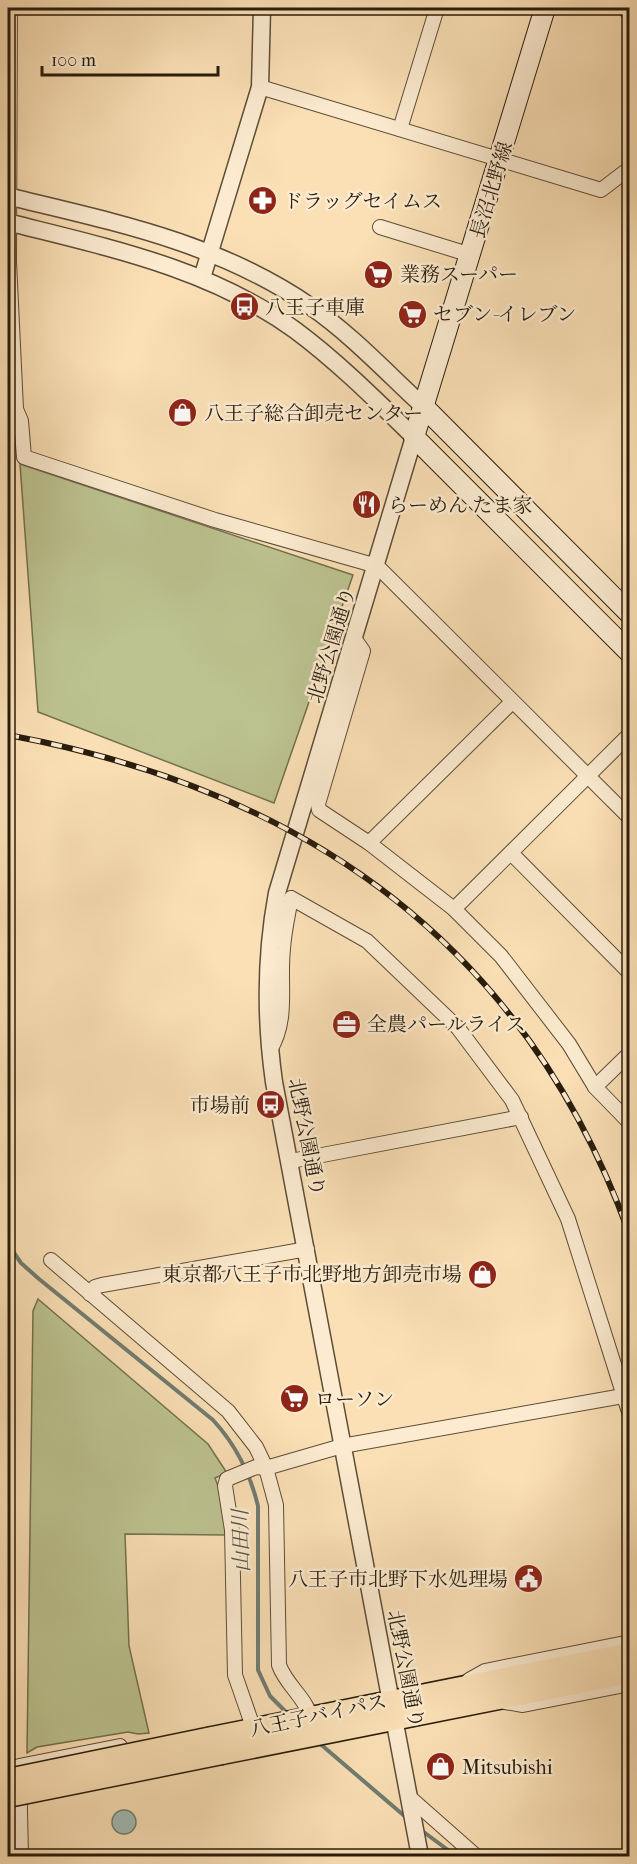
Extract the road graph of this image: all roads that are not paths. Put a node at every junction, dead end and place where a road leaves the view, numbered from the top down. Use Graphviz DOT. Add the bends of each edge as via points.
graph roads {
  1 [pos="10,8"];
  2 [pos="262,8"];
  3 [pos="437,8"];
  4 [pos="545,8"];
  5 [pos="626,8"];
  6 [pos="630,12"];
  7 [pos="260,87"];
  8 [pos="400,129"];
  9 [pos="500,159"];
  10 [pos="630,168"];
  11 [pos="11,197"];
  12 [pos="11,223"];
  13 [pos="381,227"];
  14 [pos="211,252"];
  15 [pos="471,255"];
  16 [pos="202,278"];
  17 [pos="312,308"];
  18 [pos="296,330"];
  19 [pos="385,371"];
  20 [pos="365,390"];
  21 [pos="424,407"];
  22 [pos="414,437"];
  23 [pos="472,456"];
  24 [pos="453,475"];
  25 [pos="377,566"];
  26 [pos="630,614"];
  27 [pos="354,638"];
  28 [pos="630,653"];
  29 [pos="512,702"];
  30 [pos="630,734"];
  31 [pos="587,777"];
  32 [pos="630,819"];
  33 [pos="369,843"];
  34 [pos="511,853"];
  35 [pos="454,909"];
  36 [pos="630,973"];
  37 [pos="270,1050"];
  38 [pos="630,1053"];
  39 [pos="595,1087"];
  40 [pos="521,1117"];
  41 [pos="630,1123"];
  42 [pos="291,1161"];
  43 [pos="308,1249"];
  44 [pos="51,1260"];
  45 [pos="90,1294"];
  46 [pos="623,1396"];
  47 [pos="630,1416"];
  48 [pos="342,1446"];
  49 [pos="261,1467"];
  50 [pos="630,1642"];
  51 [pos="630,1654"];
  52 [pos="630,1672"];
  53 [pos="630,1684"];
  54 [pos="456,1687"];
  55 [pos="495,1699"];
  56 [pos="392,1710"];
  57 [pos="307,1717"];
  58 [pos="263,1725"];
  59 [pos="296,1739"];
  60 [pos="217,1745"];
  61 [pos="14,1773"];
  62 [pos="14,1800"];
  63 [pos="410,1803"];
  64 [pos="418,1849"];
  65 [pos="21,1857"];
  66 [pos="476,1857"];
  1 -- 11 [label="street"];
  2 -- 7 [label="street"];
  3 -- 8 [label="street"];
  4 -- 9 [label="main road, 長沼北野線"];
  5 -- 6 [label="street"];
  7 -- 8 [label="street"];
  7 -- 14 [label="street"];
  8 -- 9 [label="street"];
  9 -- 10 [label="street" via="601,190"];
  9 -- 15 [label="main road, 長沼北野線"];
  11 -- 12 [label="street"];
  11 -- 14 [label="street" via="142,228"];
  12 -- 16 [label="street" via="135,254"];
  12 -- 25 [label="street" via="15,409 21,421 24,457 215,520"];
  13 -- 15 [label="street"];
  14 -- 16 [label="street"];
  14 -- 17 [label="street"];
  15 -- 21 [label="main road, 長沼北野線"];
  16 -- 18 [label="street"];
  17 -- 18 [label="street"];
  17 -- 19 [label="street"];
  18 -- 20 [label="street"];
  19 -- 20 [label="street" via="376,389"];
  19 -- 21 [label="street"];
  20 -- 22 [label="street"];
  21 -- 22 [label="main road, 長沼北野線"];
  21 -- 23 [label="main road"];
  22 -- 24 [label="main road"];
  22 -- 25 [label="street, 北野公園通り"];
  23 -- 24 [label="main road" via="458,457"];
  23 -- 26 [label="main road"];
  24 -- 28 [label="main road"];
  25 -- 27 [label="street, 北野公園通り"];
  25 -- 29 [label="street"];
  27 -- 33 [label="street" via="363,651 318,804 319,810"];
  27 -- 37 [label="street, 北野公園通り" via="277,893 268,948 266,1005"];
  29 -- 31 [label="street"];
  29 -- 33 [label="street"];
  30 -- 31 [label="street"];
  31 -- 32 [label="street"];
  31 -- 34 [label="street"];
  33 -- 35 [label="street"];
  34 -- 35 [label="street"];
  34 -- 36 [label="street"];
  35 -- 39 [label="street" via="501,956 536,999"];
  37 -- 40 [label="street" via="282,1021 282,950 291,898 367,941 442,1012 458,1028"];
  37 -- 42 [label="street, 北野公園通り"];
  38 -- 39 [label="street"];
  39 -- 41 [label="street"];
  40 -- 42 [label="street"];
  40 -- 46 [label="street" via="568,1219"];
  42 -- 43 [label="street, 北野公園通り"];
  43 -- 45 [label="street" via="102,1285"];
  43 -- 48 [label="street, 北野公園通り"];
  44 -- 45 [label="street"];
  45 -- 49 [label="street" via="228,1411 245,1430"];
  46 -- 47 [label="street"];
  46 -- 48 [label="street"];
  48 -- 49 [label="street"];
  48 -- 56 [label="street, 北野公園通り"];
  49 -- 57 [label="street" via="276,1504 279,1665 284,1678 307,1707"];
  49 -- 58 [label="street" via="227,1479 225,1486 232,1530 235,1675"];
  50 -- 54 [label="street" via="485,1671"];
  51 -- 54 [label="highway, 八王子バイパス"];
  52 -- 55 [label="highway, 八王子バイパス"];
  53 -- 55 [label="street" via="523,1706"];
  54 -- 56 [label="highway, 八王子バイパス"];
  55 -- 56 [label="highway, 八王子バイパス"];
  56 -- 57 [label="highway, 八王子バイパス"];
  56 -- 59 [label="highway, 八王子バイパス" via="324,1734"];
  56 -- 63 [label="street, 北野公園通り"];
  57 -- 58 [label="highway, 八王子バイパス"];
  58 -- 60 [label="highway, 八王子バイパス"];
  58 -- 61 [label="street" via="230,1724"];
  59 -- 60 [label="highway, 八王子バイパス"];
  59 -- 62 [label="street" via="273,1752"];
  60 -- 61 [label="highway, 八王子バイパス, bridge"];
  60 -- 62 [label="highway, 八王子バイパス, bridge"];
  61 -- 62 [label="street"];
  62 -- 65 [label="street"];
  63 -- 64 [label="street, 北野公園通り"];
  63 -- 66 [label="street"];
}
